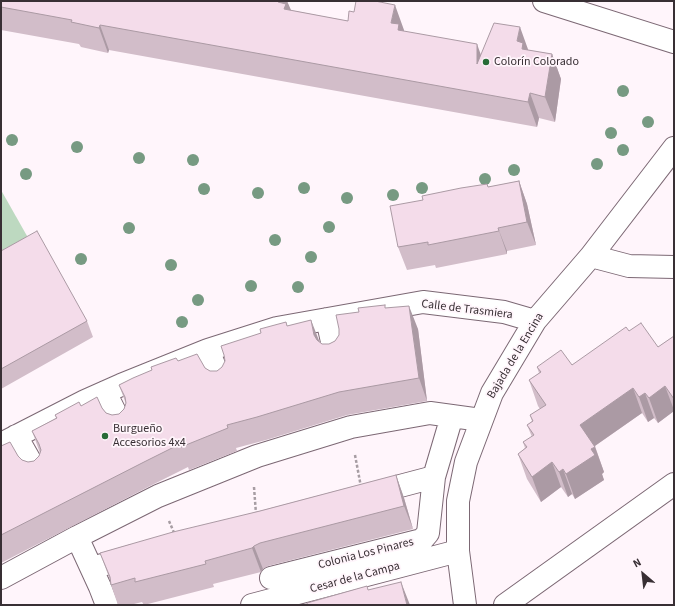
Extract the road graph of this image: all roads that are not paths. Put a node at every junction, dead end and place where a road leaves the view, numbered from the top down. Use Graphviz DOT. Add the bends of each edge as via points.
graph roads {
  1 [pos="544,1"];
  2 [pos="674,42"];
  3 [pos="674,148"];
  4 [pos="591,256"];
  5 [pos="674,268"];
  6 [pos="327,319"];
  7 [pos="535,321"];
  8 [pos="208,350"];
  9 [pos="335,355"];
  10 [pos="221,382"];
  11 [pos="105,392"];
  12 [pos="452,416"];
  13 [pos="481,420"];
  14 [pos="122,426"];
  15 [pos="9,440"];
  16 [pos="37,473"];
  17 [pos="434,477"];
  18 [pos="674,484"];
  19 [pos="362,492"];
  20 [pos="72,534"];
  21 [pos="458,551"];
  22 [pos="149,552"];
  23 [pos="92,568"];
  24 [pos="1,578"];
  25 [pos="272,582"];
  26 [pos="107,605"];
  27 [pos="252,605"];
  28 [pos="465,605"];
  29 [pos="505,605"];
  1 -- 2 [label="street"];
  3 -- 4 [label="street, Bajada de la Encina"];
  4 -- 5 [label="street" via="628,266"];
  4 -- 7 [label="street, Bajada de la Encina"];
  6 -- 7 [label="street, Calle de Trasmiera" via="423,302 504,312"];
  6 -- 8 [label="street, Calle de Trasmiera" via="277,328"];
  6 -- 9 [label="street"];
  7 -- 13 [label="street, Bajada de la Encina" via="492,393"];
  8 -- 10 [label="street"];
  8 -- 11 [label="street, Calle de Trasmiera"];
  11 -- 14 [label="street"];
  11 -- 15 [label="street, Calle de Trasmiera"];
  12 -- 13 [label="street"];
  12 -- 17 [label="street, Colonia Los Pinares"];
  12 -- 20 [label="street" via="430,413 350,427 250,457 157,494"];
  13 -- 21 [label="street, Bajada de la Encina" via="466,462 458,501"];
  15 -- 16 [label="street, Calle de Trasmiera"];
  17 -- 19 [label="street" via="362,495"];
  17 -- 25 [label="street, Colonia Los Pinares" via="428,533 422,540"];
  18 -- 29 [label="street"];
  20 -- 23 [label="street"];
  20 -- 24 [label="street"];
  21 -- 25 [label="street, Cesar de la Campa"];
  21 -- 28 [label="street, Bajada de la Encina"];
  22 -- 23 [label="street"];
  23 -- 26 [label="street"];
  25 -- 27 [label="street, Cesar de la Campa"];
}
